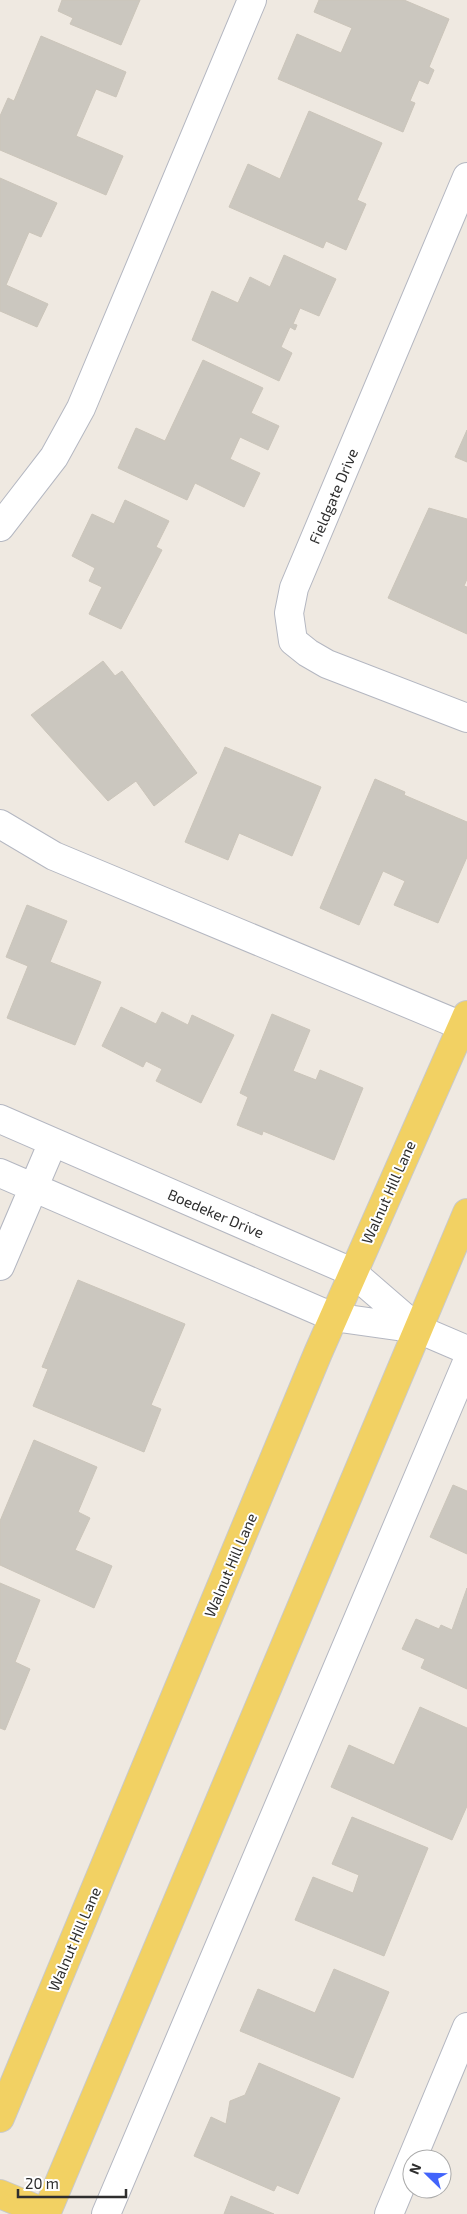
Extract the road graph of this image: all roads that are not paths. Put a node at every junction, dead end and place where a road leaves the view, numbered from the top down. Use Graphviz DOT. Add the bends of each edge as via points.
graph roads {
  1 [pos="252,0"];
  2 [pos="467,177"];
  3 [pos="0,527"];
  4 [pos="467,718"];
  5 [pos="0,824"];
  6 [pos="464,1020"];
  7 [pos="0,1119"];
  8 [pos="53,1142"];
  9 [pos="0,1173"];
  10 [pos="34,1188"];
  11 [pos="467,1213"];
  12 [pos="0,1266"];
  13 [pos="352,1272"];
  14 [pos="334,1317"];
  15 [pos="418,1329"];
  16 [pos="467,1350"];
  17 [pos="467,1362"];
  18 [pos="467,2027"];
  19 [pos="0,2118"];
  20 [pos="0,2194"];
  21 [pos="46,2214"];
  22 [pos="106,2214"];
  23 [pos="389,2214"];
  1 -- 3 [label="street" via="81,408 54,457"];
  2 -- 4 [label="street, Fieldgate Drive" via="294,588 289,613 293,641 308,653 327,664"];
  5 -- 6 [label="street" via="54,856"];
  6 -- 13 [label="main road, Walnut Hill Lane"];
  7 -- 8 [label="street, Boedeker Drive"];
  8 -- 10 [label="street"];
  8 -- 13 [label="street, Boedeker Drive"];
  9 -- 10 [label="street, Boedeker Drive"];
  10 -- 12 [label="street"];
  10 -- 14 [label="street, Boedeker Drive"];
  11 -- 15 [label="main road"];
  13 -- 14 [label="main road, Walnut Hill Lane"];
  13 -- 15 [label="street, Boedeker Drive"];
  14 -- 15 [label="street, Boedeker Drive"];
  14 -- 19 [label="main road, Walnut Hill Lane"];
  15 -- 16 [label="street, Boedeker Drive"];
  15 -- 21 [label="main road"];
  17 -- 22 [label="street"];
  18 -- 23 [label="street"];
  20 -- 21 [label="main road"];
}
